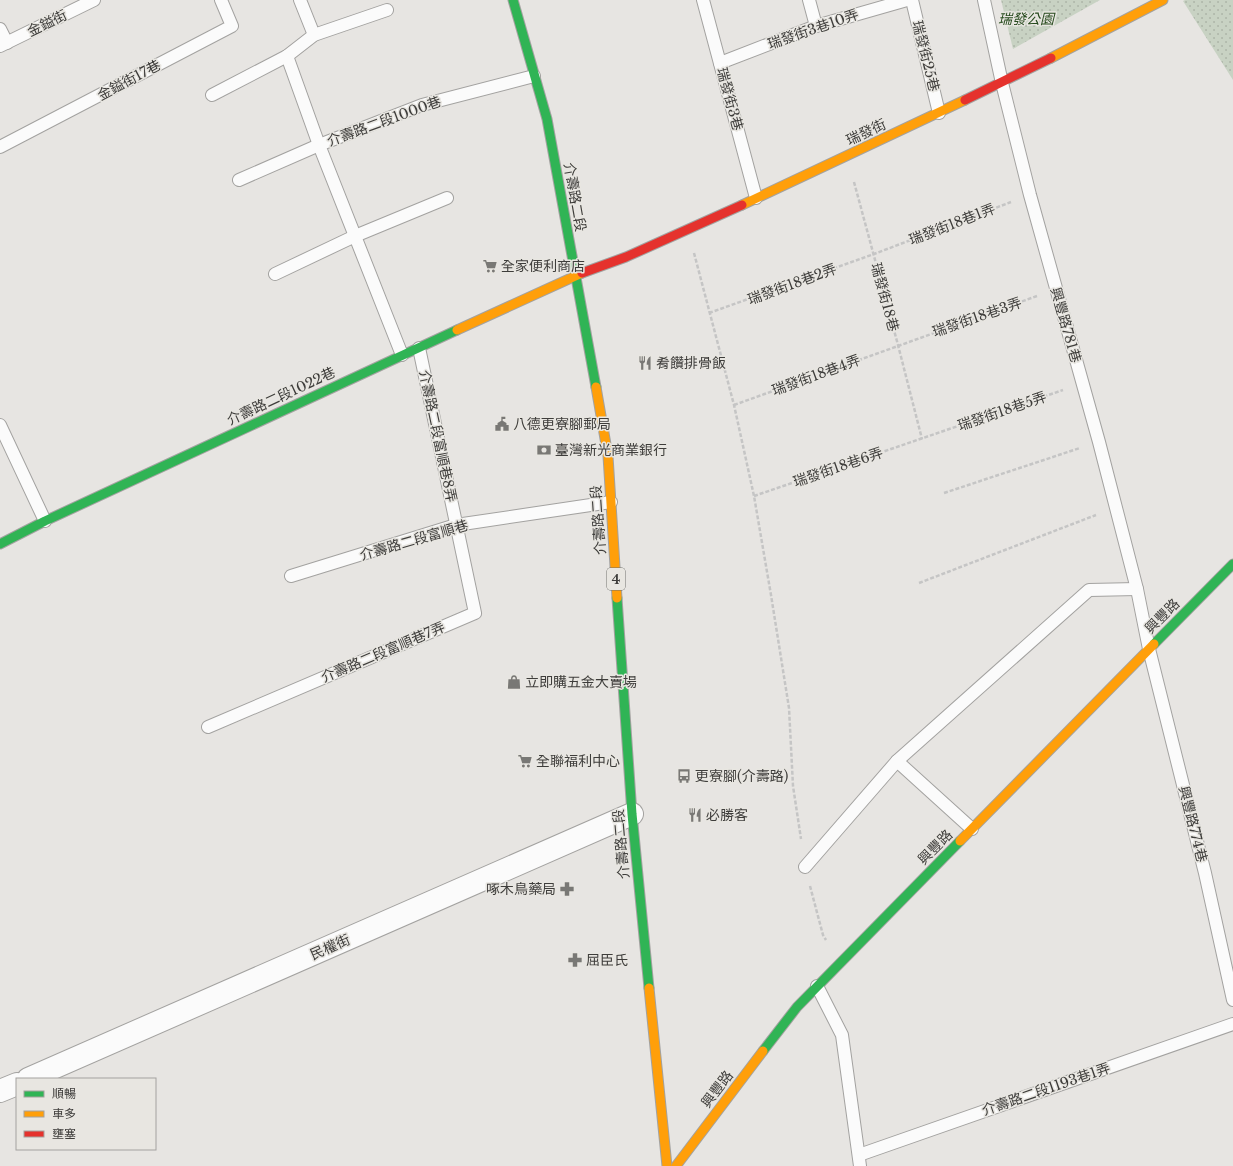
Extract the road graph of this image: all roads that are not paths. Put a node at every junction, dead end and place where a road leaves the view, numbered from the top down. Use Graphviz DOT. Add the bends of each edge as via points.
graph roads {
  1 [pos="94,0"];
  2 [pos="221,0"];
  3 [pos="300,0"];
  4 [pos="513,0"];
  5 [pos="703,0"];
  6 [pos="809,0"];
  7 [pos="908,0"];
  8 [pos="912,0"];
  9 [pos="984,0"];
  10 [pos="1163,0"];
  11 [pos="387,10"];
  12 [pos="816,26"];
  13 [pos="0,29"];
  14 [pos="314,35"];
  15 [pos="4,45"];
  16 [pos="288,56"];
  17 [pos="720,63"];
  18 [pos="534,76"];
  19 [pos="1002,83"];
  20 [pos="212,95"];
  21 [pos="939,113"];
  22 [pos="319,145"];
  23 [pos="0,147"];
  24 [pos="239,180"];
  25 [pos="447,198"];
  26 [pos="756,198"];
  27 [pos="355,236"];
  28 [pos="275,274"];
  29 [pos="575,275"];
  30 [pos="419,348"];
  31 [pos="402,355"];
  32 [pos="1,429"];
  33 [pos="611,502"];
  34 [pos="45,521"];
  35 [pos="456,525"];
  36 [pos="0,544"];
  37 [pos="1233,564"];
  38 [pos="291,576"];
  39 [pos="1137,589"];
  40 [pos="1149,649"];
  41 [pos="208,727"];
  42 [pos="897,761"];
  43 [pos="632,814"];
  44 [pos="972,829"];
  45 [pos="805,867"];
  46 [pos="817,986"];
  47 [pos="1233,1000"];
  48 [pos="1233,1024"];
  49 [pos="30,1078"];
  50 [pos="16,1084"];
  51 [pos="0,1091"];
  52 [pos="860,1160"];
  53 [pos="667,1166"];
  54 [pos="676,1166"];
  1 -- 15 [label="lane, 金鎰街"];
  2 -- 23 [label="lane, 金鎰街17巷" via="232,26"];
  3 -- 14 [label="lane"];
  4 -- 18 [label="main road, 介壽路二段 / 4"];
  5 -- 17 [label="lane, 瑞發街3巷"];
  6 -- 12 [label="lane"];
  7 -- 12 [label="lane, 瑞發街3巷10弄"];
  8 -- 21 [label="lane, 瑞發街25巷"];
  9 -- 19 [label="lane, 興豐路781巷"];
  10 -- 19 [label="main road, 瑞發街"];
  11 -- 14 [label="lane"];
  12 -- 17 [label="lane, 瑞發街3巷10弄"];
  13 -- 15 [label="lane"];
  14 -- 16 [label="lane"];
  16 -- 20 [label="lane"];
  16 -- 22 [label="lane"];
  17 -- 26 [label="lane, 瑞發街3巷"];
  18 -- 22 [label="lane, 介壽路二段1000巷" via="422,105"];
  18 -- 29 [label="main road, 介壽路二段 / 4" via="547,119"];
  19 -- 21 [label="main road, 瑞發街"];
  19 -- 39 [label="lane, 興豐路781巷"];
  21 -- 26 [label="main road, 瑞發街"];
  22 -- 24 [label="lane, 介壽路二段1000巷"];
  22 -- 27 [label="lane"];
  25 -- 27 [label="lane"];
  26 -- 29 [label="main road, 瑞發街" via="626,258"];
  27 -- 28 [label="lane"];
  27 -- 31 [label="lane"];
  29 -- 30 [label="main road, 介壽路二段1022巷"];
  29 -- 33 [label="main road, 介壽路二段 / 4" via="608,456"];
  30 -- 31 [label="main road, 介壽路二段1022巷"];
  30 -- 35 [label="lane, 介壽路二段富順巷8弄"];
  31 -- 34 [label="main road, 介壽路二段1022巷"];
  32 -- 34 [label="lane"];
  33 -- 35 [label="lane, 介壽路二段富順巷"];
  33 -- 43 [label="main road, 介壽路二段 / 4"];
  34 -- 36 [label="main road, 介壽路二段1022巷"];
  35 -- 38 [label="lane, 介壽路二段富順巷"];
  35 -- 41 [label="lane, 介壽路二段富順巷7弄" via="475,613"];
  37 -- 40 [label="main road, 興豐路"];
  39 -- 40 [label="lane, 興豐路781巷"];
  39 -- 42 [label="lane" via="1089,590"];
  40 -- 44 [label="main road, 興豐路"];
  40 -- 47 [label="lane, 興豐路774巷" via="1205,873"];
  42 -- 44 [label="lane"];
  42 -- 45 [label="lane"];
  43 -- 49 [label="street, 民權街"];
  43 -- 53 [label="main road, 介壽路二段 / 4"];
  44 -- 46 [label="main road, 興豐路"];
  46 -- 52 [label="lane" via="842,1035"];
  46 -- 54 [label="main road, 興豐路" via="797,1007"];
  48 -- 52 [label="lane, 介壽路二段1193巷1弄"];
  50 -- 51 [label="street"];
}
